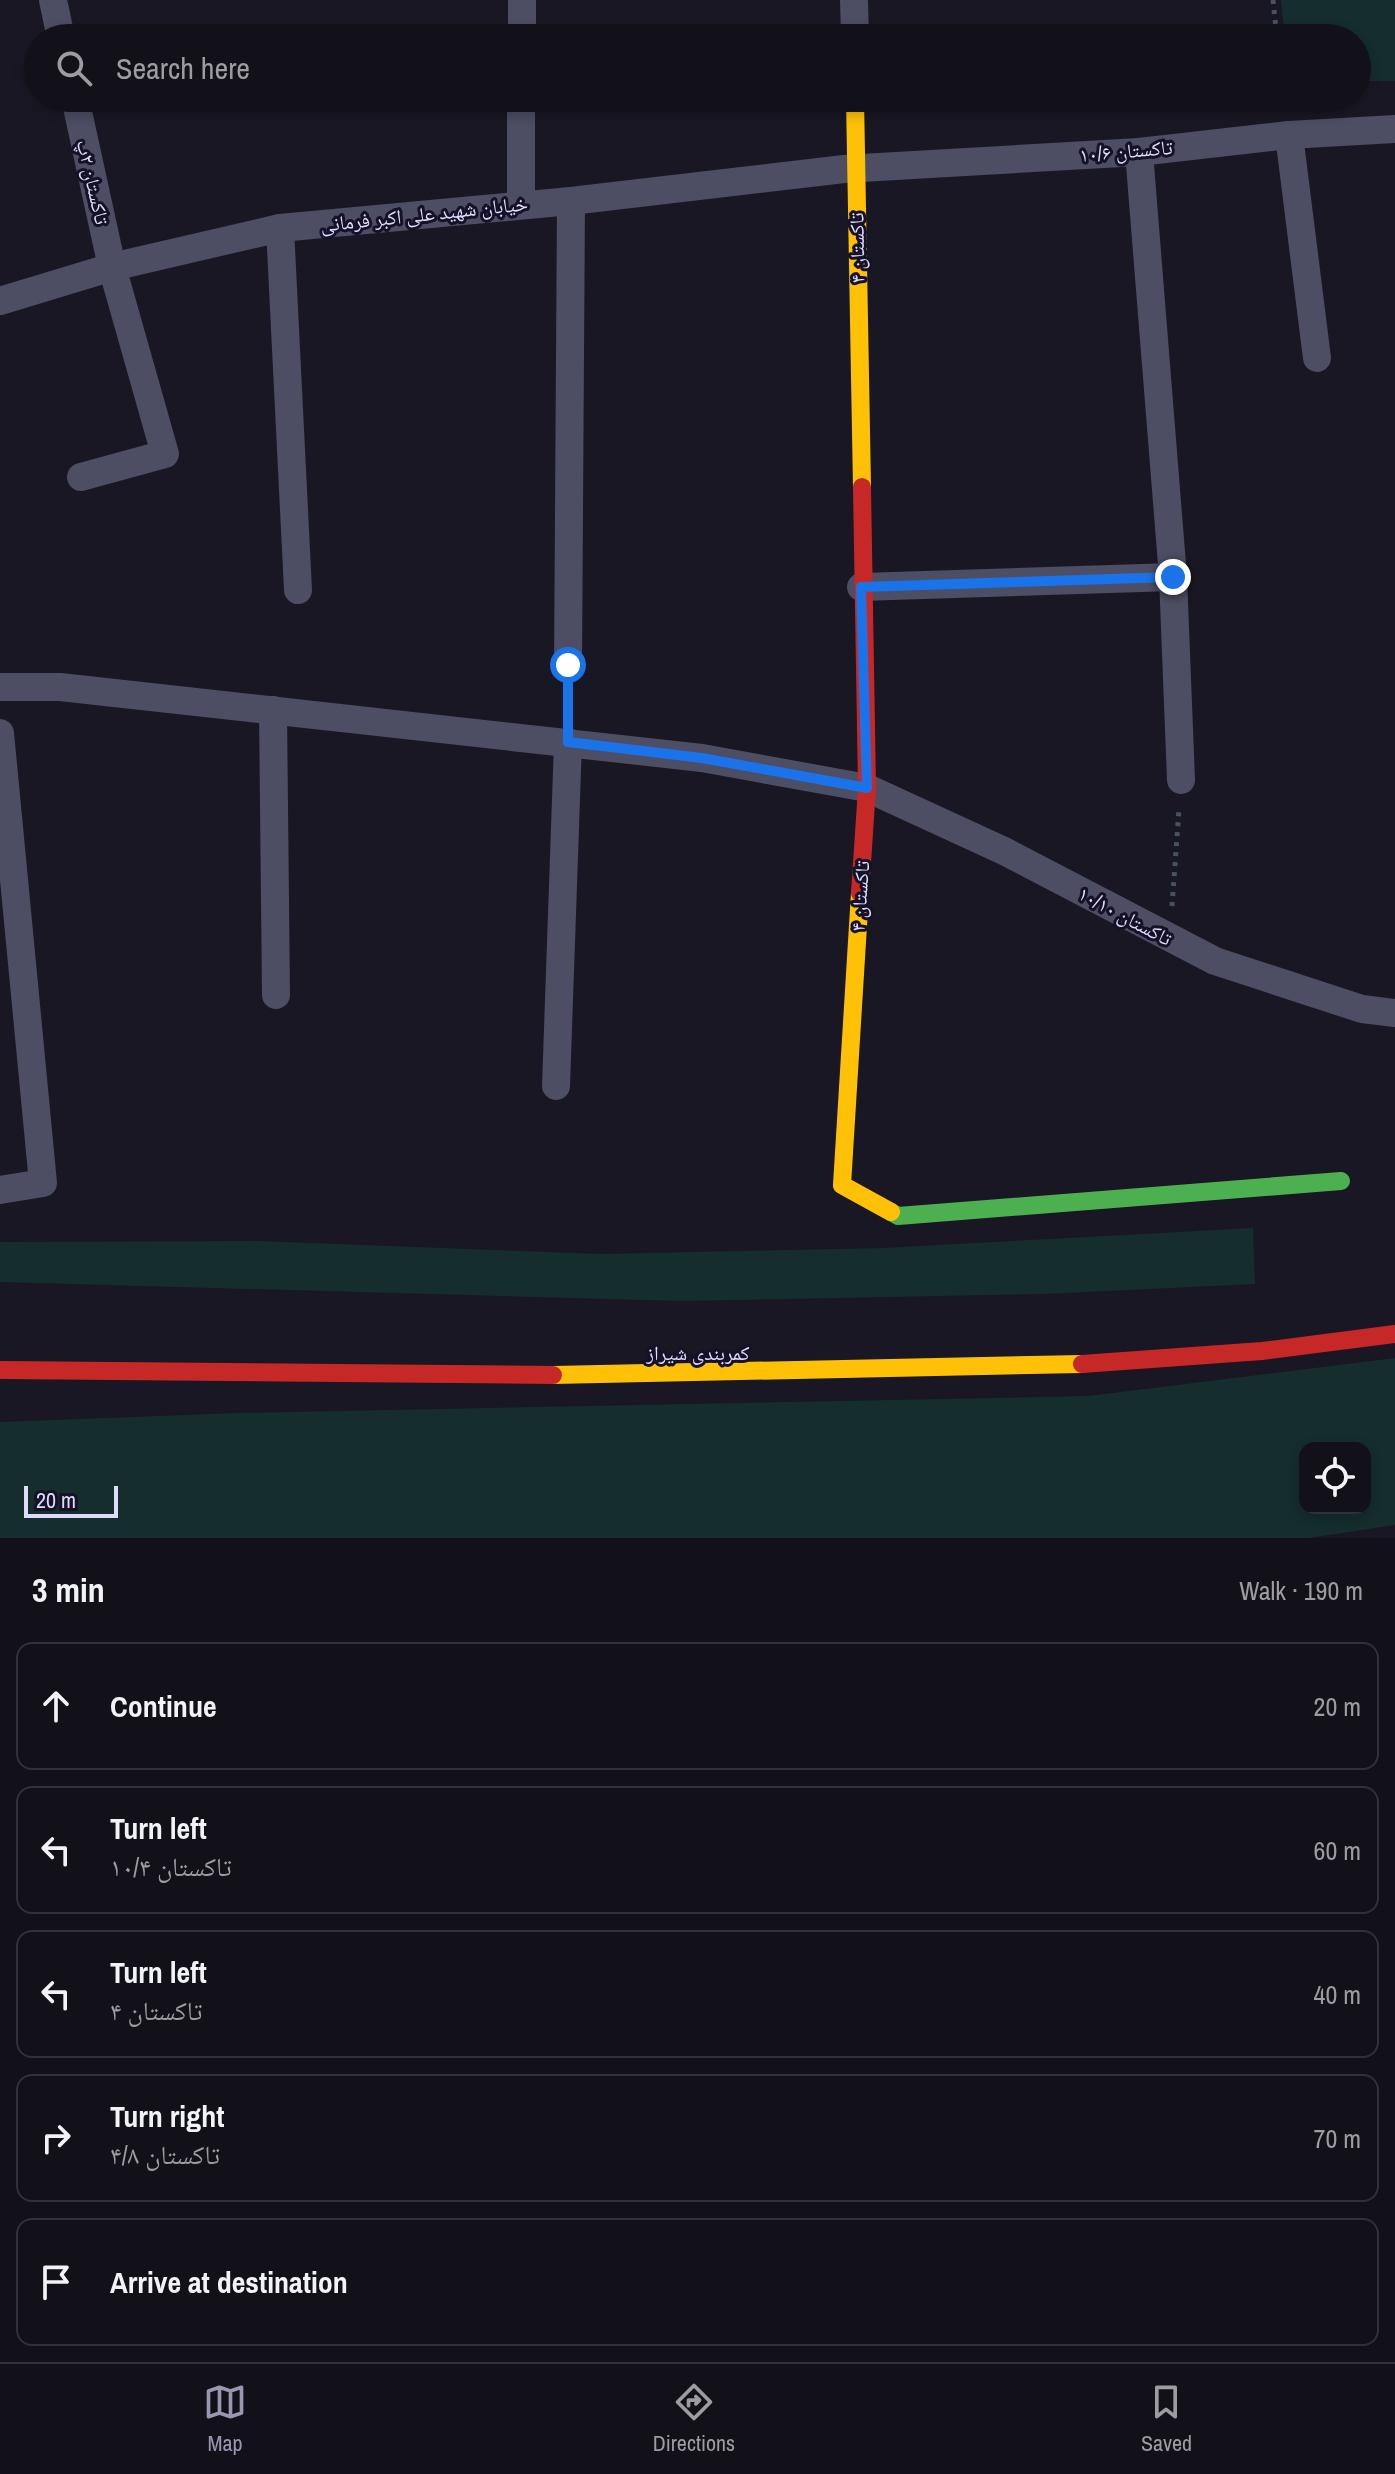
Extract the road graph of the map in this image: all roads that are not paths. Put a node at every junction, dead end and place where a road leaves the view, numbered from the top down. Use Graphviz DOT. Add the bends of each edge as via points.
graph roads {
  1 [pos="53,0"];
  2 [pos="522,0"];
  3 [pos="854,0"];
  4 [pos="58,24"];
  5 [pos="522,24"];
  6 [pos="855,24"];
  7 [pos="78,112"];
  8 [pos="521,112"];
  9 [pos="855,112"];
  10 [pos="1395,129"];
  11 [pos="1289,135"];
  12 [pos="1139,152"];
  13 [pos="856,168"];
  14 [pos="571,201"];
  15 [pos="521,203"];
  16 [pos="280,228"];
  17 [pos="112,267"];
  18 [pos="0,301"];
  19 [pos="1317,358"];
  20 [pos="81,477"];
  21 [pos="1173,577"];
  22 [pos="861,587"];
  23 [pos="298,590"];
  24 [pos="568,665"];
  25 [pos="0,687"];
  26 [pos="273,710"];
  27 [pos="0,733"];
  28 [pos="568,742"];
  29 [pos="1181,780"];
  30 [pos="867,788"];
  31 [pos="6,866"];
  32 [pos="276,995"];
  33 [pos="1395,1013"];
  34 [pos="556,1086"];
  35 [pos="1341,1181"];
  36 [pos="0,1190"];
  37 [pos="1395,1334"];
  38 [pos="0,1370"];
  1 -- 4 [label="street"];
  2 -- 5 [label="street"];
  3 -- 6 [label="street"];
  7 -- 17 [label="street, تاکستان ۲پ"];
  8 -- 15 [label="street"];
  9 -- 13 [label="main road, تاکستان ۴"];
  10 -- 11 [label="street, تاکستان ۱۰/۶"];
  11 -- 12 [label="street, تاکستان ۱۰/۶"];
  11 -- 19 [label="street"];
  12 -- 13 [label="street, تاکستان ۱۰/۶"];
  12 -- 21 [label="street"];
  13 -- 14 [label="street, خیابان شهید علی اکبر فرمانی"];
  13 -- 22 [label="main road, تاکستان ۴"];
  14 -- 15 [label="street, خیابان شهید علی اکبر فرمانی"];
  14 -- 24 [label="street"];
  15 -- 16 [label="street, خیابان شهید علی اکبر فرمانی"];
  16 -- 17 [label="street, خیابان شهید علی اکبر فرمانی"];
  16 -- 23 [label="street"];
  17 -- 18 [label="street, خیابان شهید علی اکبر فرمانی"];
  17 -- 20 [label="street, تاکستان ۲پ" via="165,454"];
  21 -- 22 [label="street"];
  21 -- 29 [label="street"];
  22 -- 30 [label="main road, تاکستان ۴"];
  25 -- 26 [label="street, تاکستان ۱۰/۱۰" via="60,687"];
  26 -- 28 [label="street, تاکستان ۱۰/۱۰"];
  26 -- 32 [label="street"];
  27 -- 31 [label="street"];
  28 -- 30 [label="street, تاکستان ۱۰/۱۰" via="702,758"];
  28 -- 34 [label="street"];
  30 -- 33 [label="street, تاکستان ۱۰/۱۰" via="1004,851 1215,961 1362,1009"];
  30 -- 35 [label="main road, تاکستان ۴" via="842,1185 898,1216"];
  31 -- 36 [label="street" via="43,1183"];
  37 -- 38 [label="main road, کمربندی شیراز" via="1280,1352 1078,1366 724,1375"];
}
